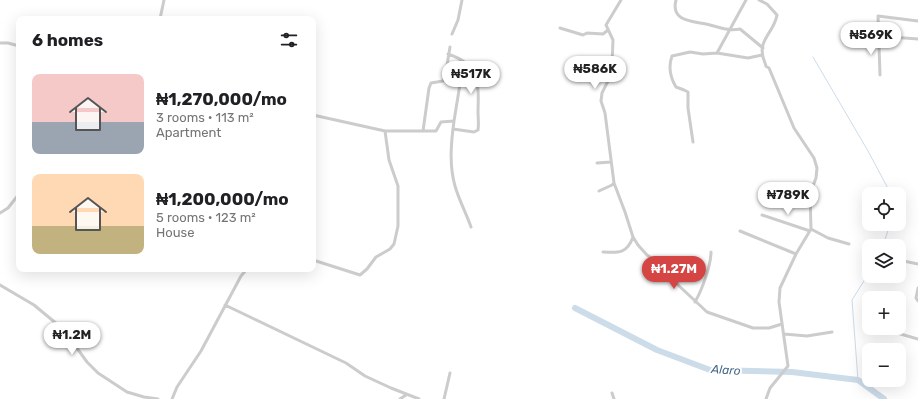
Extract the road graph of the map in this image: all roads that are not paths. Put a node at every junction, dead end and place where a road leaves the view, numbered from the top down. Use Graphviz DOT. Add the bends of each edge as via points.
graph roads {
  1 [pos="164,0"];
  2 [pos="462,0"];
  3 [pos="621,0"];
  4 [pos="676,0"];
  5 [pos="746,0"];
  6 [pos="759,0"];
  7 [pos="161,16"];
  8 [pos="918,21"];
  9 [pos="560,28"];
  10 [pos="608,30"];
  11 [pos="729,30"];
  12 [pos="452,34"];
  13 [pos="878,36"];
  14 [pos="918,39"];
  15 [pos="0,43"];
  16 [pos="16,45"];
  17 [pos="450,47"];
  18 [pos="763,48"];
  19 [pos="718,53"];
  20 [pos="448,54"];
  21 [pos="762,55"];
  22 [pos="880,75"];
  23 [pos="460,84"];
  24 [pos="316,116"];
  25 [pos="454,121"];
  26 [pos="453,129"];
  27 [pos="385,131"];
  28 [pos="423,131"];
  29 [pos="693,142"];
  30 [pos="611,162"];
  31 [pos="597,163"];
  32 [pos="614,183"];
  33 [pos="599,191"];
  34 [pos="16,198"];
  35 [pos="0,213"];
  36 [pos="762,215"];
  37 [pos="471,227"];
  38 [pos="810,230"];
  39 [pos="740,231"];
  40 [pos="633,237"];
  41 [pos="849,244"];
  42 [pos="603,252"];
  43 [pos="711,252"];
  44 [pos="796,254"];
  45 [pos="316,261"];
  46 [pos="906,261"];
  47 [pos="918,264"];
  48 [pos="244,272"];
  49 [pos="0,285"];
  50 [pos="918,288"];
  51 [pos="918,301"];
  52 [pos="695,302"];
  53 [pos="225,305"];
  54 [pos="782,324"];
  55 [pos="832,332"];
  56 [pos="784,334"];
  57 [pos="904,335"];
  58 [pos="918,339"];
  59 [pos="450,373"];
  60 [pos="612,393"];
  61 [pos="406,395"];
  62 [pos="158,399"];
  63 [pos="172,399"];
  64 [pos="400,399"];
  65 [pos="419,399"];
  66 [pos="444,399"];
  67 [pos="614,399"];
  68 [pos="766,399"];
  1 -- 7 [label="street"];
  2 -- 12 [label="street"];
  3 -- 10 [label="street" via="607,23"];
  4 -- 11 [label="street" via="674,6 677,15 687,21"];
  5 -- 11 [label="street"];
  6 -- 18 [label="street" via="767,4 777,15"];
  8 -- 13 [label="street" via="878,16"];
  9 -- 10 [label="street" via="583,35 603,34"];
  10 -- 30 [label="street" via="613,40 612,65 601,101 605,113"];
  11 -- 18 [label="street" via="740,29"];
  11 -- 19 [label="street"];
  13 -- 14 [label="street"];
  13 -- 22 [label="street"];
  15 -- 16 [label="street"];
  17 -- 20 [label="street"];
  18 -- 21 [label="street"];
  19 -- 21 [label="street" via="748,58"];
  19 -- 29 [label="street" via="690,52 672,56 670,66 673,82 676,87 688,92"];
  20 -- 26 [label="street" via="469,67 479,86 478,130 474,132"];
  20 -- 28 [label="street" via="443,81 432,83 429,88"];
  21 -- 38 [label="street" via="794,128 816,163 817,174 810,194"];
  23 -- 25 [label="street"];
  24 -- 27 [label="street"];
  25 -- 26 [label="street"];
  25 -- 28 [label="street" via="441,122 436,131"];
  26 -- 37 [label="street" via="452,163 455,186"];
  27 -- 28 [label="street"];
  27 -- 45 [label="street" via="389,160 398,186 398,226 394,244 376,257 360,275"];
  30 -- 31 [label="street"];
  30 -- 32 [label="street"];
  32 -- 33 [label="street"];
  32 -- 40 [label="street"];
  34 -- 35 [label="street"];
  36 -- 38 [label="street"];
  38 -- 41 [label="street"];
  38 -- 44 [label="street"];
  39 -- 44 [label="street"];
  40 -- 42 [label="street" via="623,251"];
  40 -- 52 [label="street" via="647,255 663,266"];
  43 -- 52 [label="street"];
  44 -- 54 [label="street" via="780,288"];
  46 -- 47 [label="street"];
  48 -- 53 [label="street"];
  49 -- 62 [label="street" via="34,305 63,329 98,373 127,392"];
  50 -- 51 [label="street"];
  52 -- 54 [label="street" via="707,312 753,328 769,328"];
  53 -- 61 [label="street"];
  53 -- 63 [label="street"];
  54 -- 56 [label="street"];
  55 -- 56 [label="street" via="807,336"];
  56 -- 68 [label="street" via="788,366 770,388"];
  57 -- 58 [label="street"];
  59 -- 66 [label="street"];
  60 -- 67 [label="street"];
  61 -- 64 [label="street"];
  61 -- 65 [label="street"];
}
